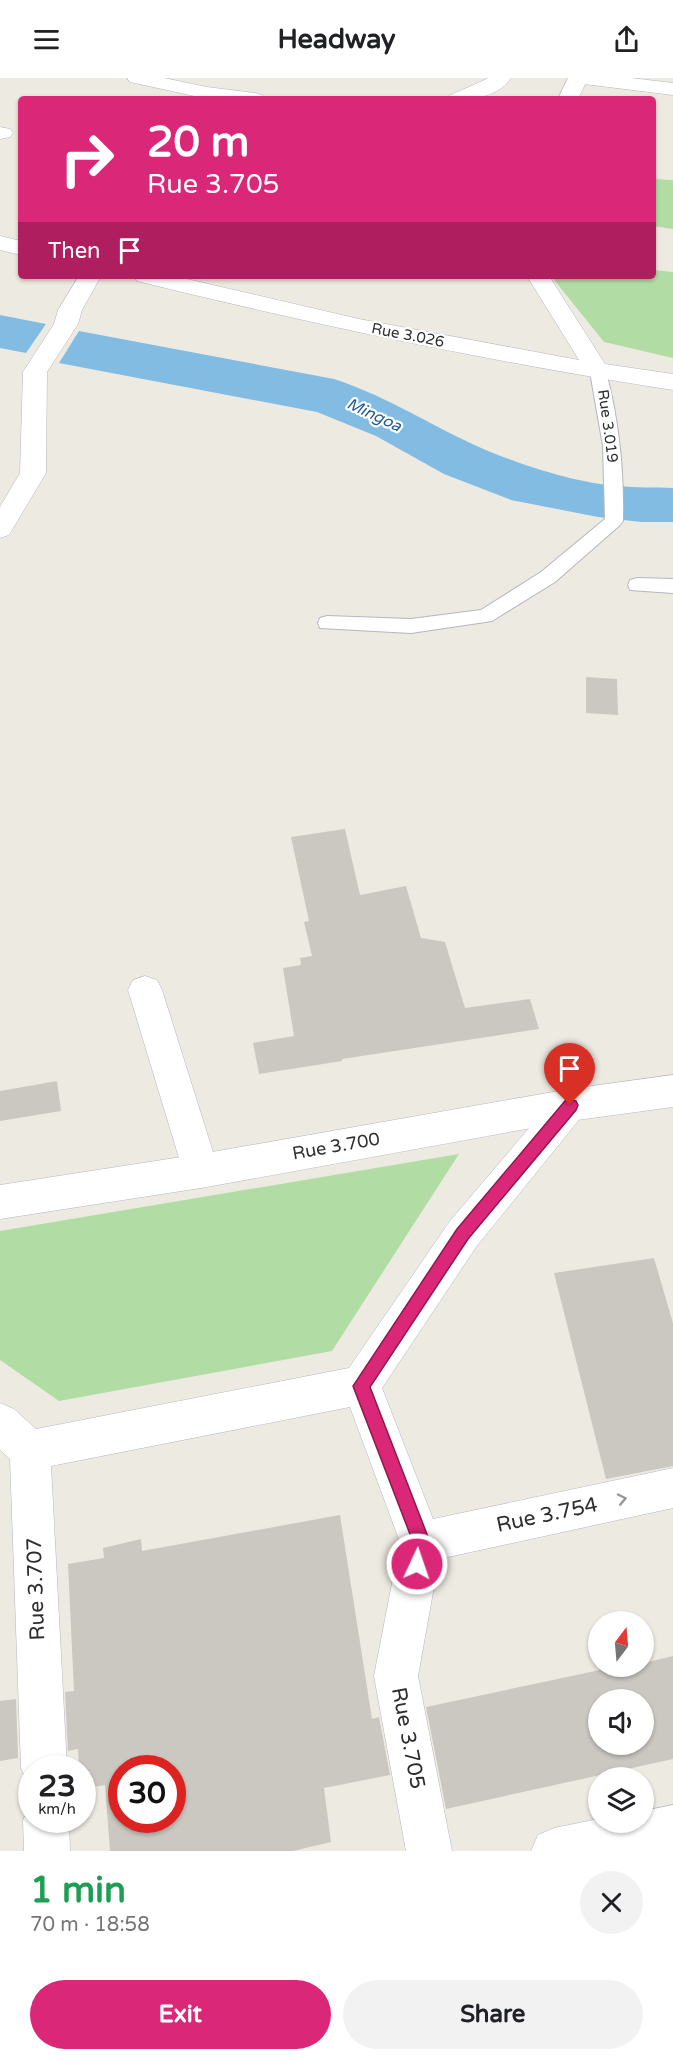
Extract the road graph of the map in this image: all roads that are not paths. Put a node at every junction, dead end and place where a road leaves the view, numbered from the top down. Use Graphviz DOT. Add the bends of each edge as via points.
graph roads {
  1 [pos="137,78"];
  2 [pos="501,78"];
  3 [pos="578,78"];
  4 [pos="584,78"];
  5 [pos="673,89"];
  6 [pos="231,96"];
  7 [pos="466,96"];
  8 [pos="569,96"];
  9 [pos="0,243"];
  10 [pos="18,247"];
  11 [pos="88,279"];
  12 [pos="158,279"];
  13 [pos="540,279"];
  14 [pos="598,372"];
  15 [pos="673,382"];
  16 [pos="0,530"];
  17 [pos="637,585"];
  18 [pos="673,586"];
  19 [pos="327,624"];
  20 [pos="145,990"];
  21 [pos="673,1091"];
  22 [pos="570,1105"];
  23 [pos="201,1170"];
  24 [pos="0,1202"];
  25 [pos="361,1386"];
  26 [pos="15,1436"];
  27 [pos="673,1488"];
  28 [pos="421,1542"];
  29 [pos="43,1755"];
  30 [pos="673,1828"];
  31 [pos="46,1833"];
  32 [pos="47,1851"];
  33 [pos="429,1851"];
  34 [pos="554,1851"];
  1 -- 6 [label="street"];
  2 -- 7 [label="street"];
  3 -- 8 [label="street"];
  4 -- 5 [label="street"];
  9 -- 10 [label="street"];
  11 -- 16 [label="street" via="66,324 35,372 33,473"];
  12 -- 14 [label="street, Rue 3.026" via="359,326"];
  13 -- 14 [label="street, Rue 3.019"];
  14 -- 15 [label="street, Rue 3.026"];
  14 -- 19 [label="lane, Rue 3.019" via="608,404 616,486 614,521 549,577 485,616 411,626"];
  17 -- 18 [label="lane"];
  20 -- 23 [label="street"];
  21 -- 22 [label="street, Rue 3.700"];
  22 -- 23 [label="street, Rue 3.700"];
  22 -- 25 [label="street" via="463,1234"];
  23 -- 24 [label="street, Rue 3.700"];
  25 -- 26 [label="street"];
  25 -- 28 [label="street"];
  26 -- 29 [label="street, Rue 3.707"];
  28 -- 27 [label="street, Rue 3.754, one-way"];
  28 -- 33 [label="street, Rue 3.705" via="396,1676"];
  30 -- 34 [label="street"];
  31 -- 32 [label="street"];
}
